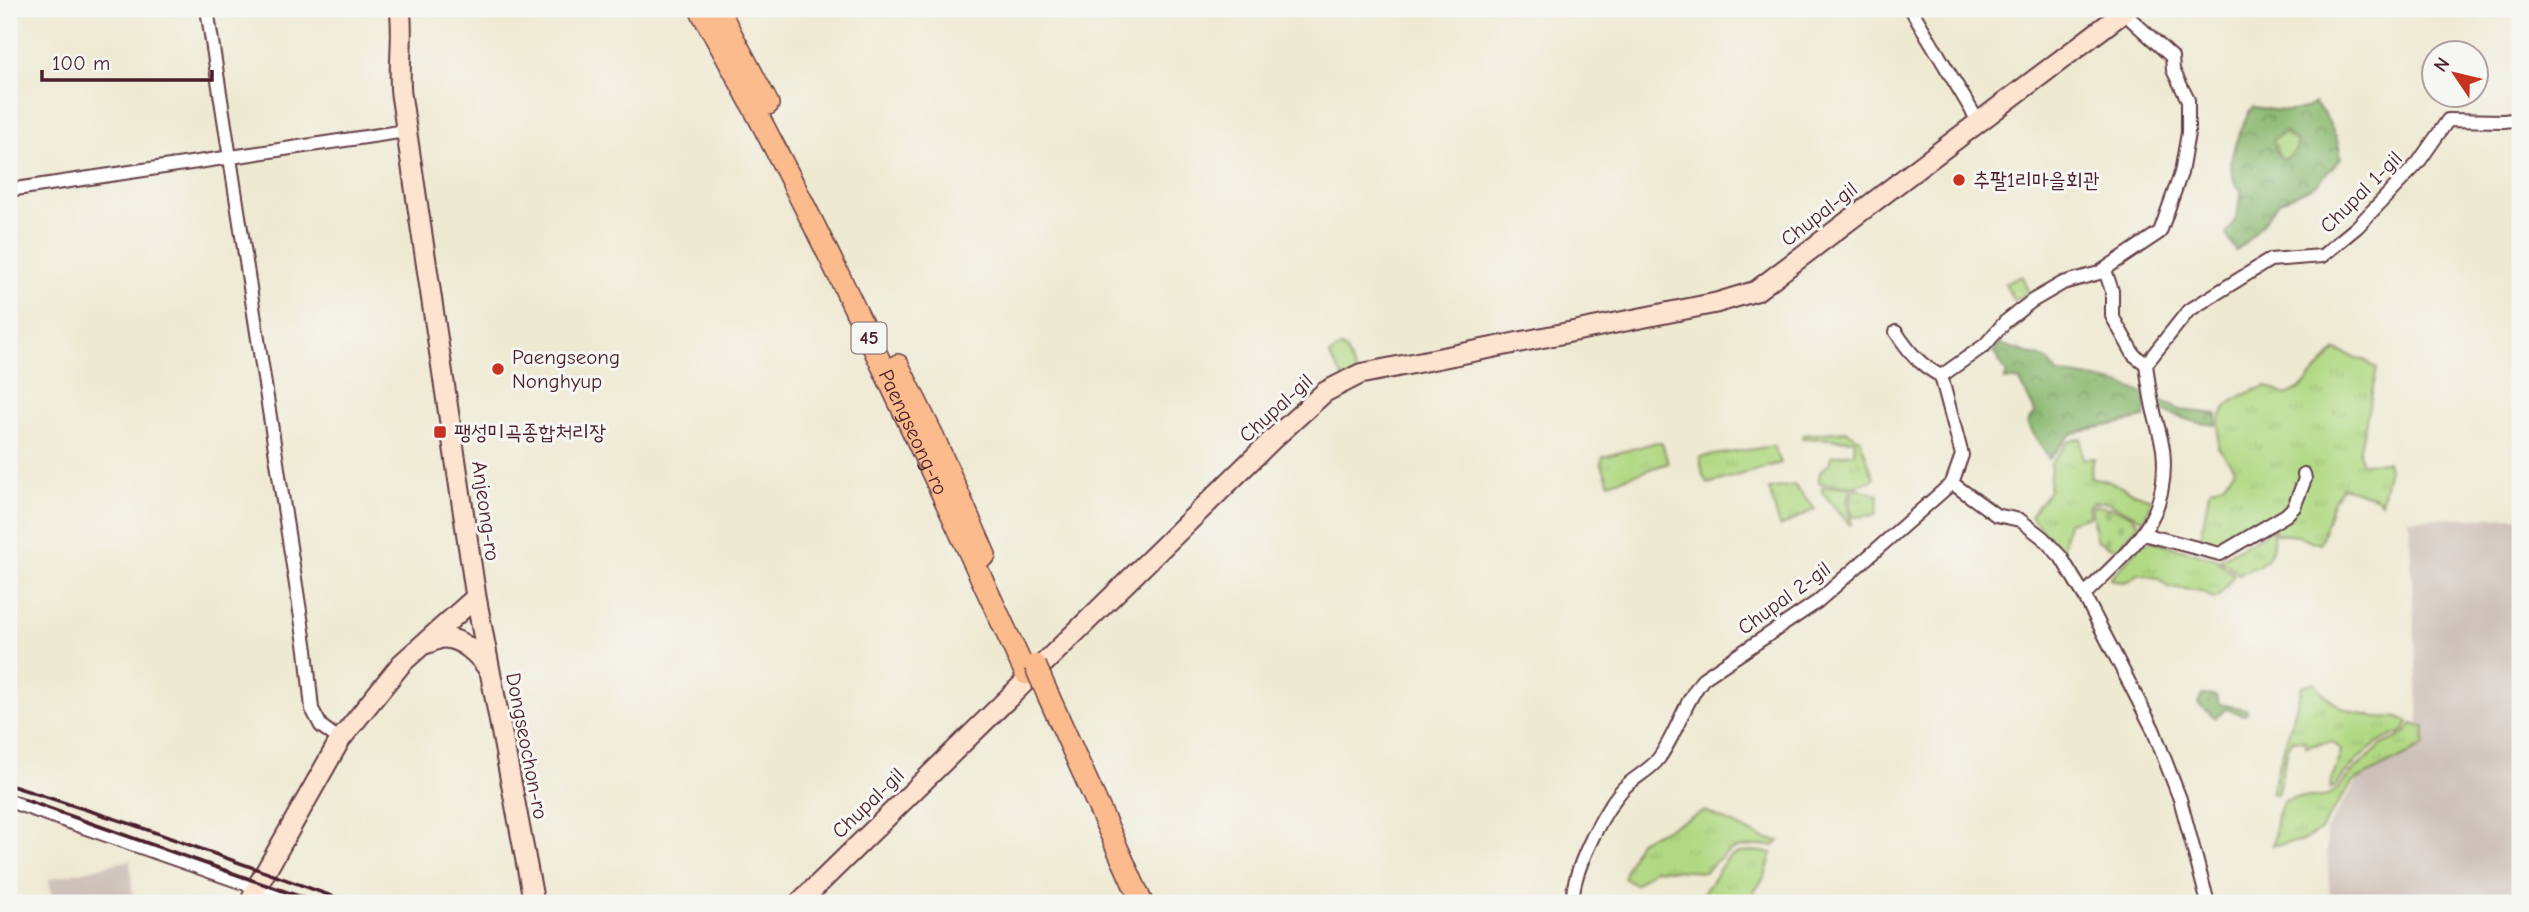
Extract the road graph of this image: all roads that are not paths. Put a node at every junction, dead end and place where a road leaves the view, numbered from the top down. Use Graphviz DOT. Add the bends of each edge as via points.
graph roads {
  1 [pos="207,9"];
  2 [pos="700,9"];
  3 [pos="718,9"];
  4 [pos="1911,9"];
  5 [pos="2126,11"];
  6 [pos="402,13"];
  7 [pos="2520,119"];
  8 [pos="1978,121"];
  9 [pos="406,131"];
  10 [pos="230,157"];
  11 [pos="9,190"];
  12 [pos="2105,270"];
  13 [pos="1896,332"];
  14 [pos="2146,363"];
  15 [pos="1941,376"];
  16 [pos="2304,474"];
  17 [pos="1952,483"];
  18 [pos="2143,534"];
  19 [pos="2084,595"];
  20 [pos="476,597"];
  21 [pos="421,646"];
  22 [pos="1031,670"];
  23 [pos="490,672"];
  24 [pos="1043,698"];
  25 [pos="340,740"];
  26 [pos="9,801"];
  27 [pos="253,895"];
  28 [pos="1570,901"];
  29 [pos="300,903"];
  30 [pos="534,903"];
  31 [pos="799,903"];
  32 [pos="1127,903"];
  33 [pos="1142,903"];
  34 [pos="2208,903"];
  1 -- 10 [label="street"];
  2 -- 22 [label="main road, Paengseong-ro / 45" via="759,114"];
  3 -- 22 [label="main road, Paengseong-ro / 45" via="933,436"];
  4 -- 8 [label="street"];
  5 -- 8 [label="street, Chupal-gil"];
  5 -- 12 [label="street" via="2172,57 2173,70 2188,100 2188,133 2181,173 2160,232"];
  6 -- 9 [label="street, Anjeong-ro" via="398,70"];
  7 -- 14 [label="street, Chupal 1-gil" via="2448,120 2418,163 2357,228 2322,256 2270,260 2188,311"];
  8 -- 31 [label="street, Chupal-gil" via="1756,291 1716,303 1360,374 1325,392"];
  9 -- 10 [label="street"];
  9 -- 20 [label="street, Anjeong-ro"];
  10 -- 11 [label="street"];
  10 -- 25 [label="street" via="312,709 321,726"];
  12 -- 14 [label="street" via="2112,291 2112,316 2134,355"];
  12 -- 15 [label="street" via="2063,283 2032,301 1985,345"];
  13 -- 15 [label="street" via="1912,356"];
  14 -- 18 [label="street" via="2163,447 2165,483 2157,511"];
  15 -- 17 [label="street" via="1962,455"];
  16 -- 18 [label="street" via="2294,507 2286,515 2220,554"];
  17 -- 19 [label="street" via="1996,515 2020,520 2042,537 2061,557"];
  17 -- 28 [label="street, Chupal 2-gil" via="1817,601 1704,678 1692,692 1658,760 1622,789 1603,817 1584,854"];
  18 -- 19 [label="street"];
  19 -- 34 [label="street" via="2153,729 2180,799"];
  20 -- 21 [label="street"];
  20 -- 23 [label="street, Dongseochon-ro"];
  21 -- 23 [label="street" via="443,638 459,643"];
  21 -- 25 [label="street"];
  22 -- 24 [label="main road, 45, bridge"];
  23 -- 30 [label="street, Dongseochon-ro"];
  24 -- 32 [label="main road, 45"];
  24 -- 33 [label="main road, 45"];
  25 -- 27 [label="street"];
  26 -- 27 [label="street"];
  27 -- 29 [label="street"];
}
